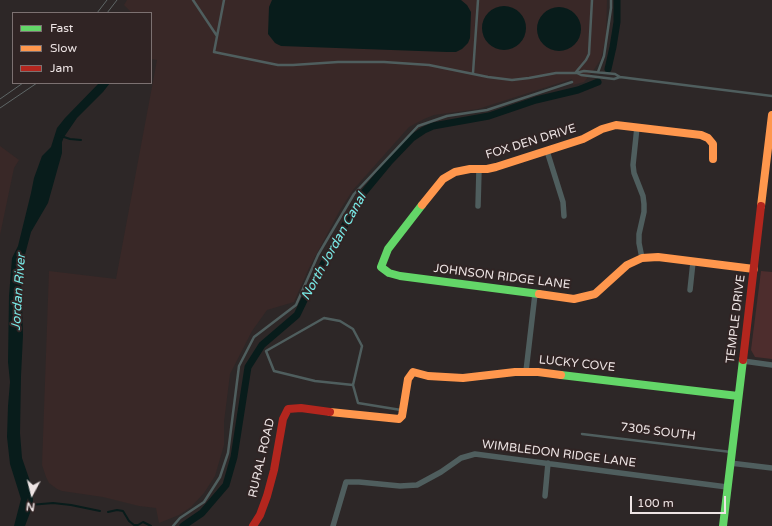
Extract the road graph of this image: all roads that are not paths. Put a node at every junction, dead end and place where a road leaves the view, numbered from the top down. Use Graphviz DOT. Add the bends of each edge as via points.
graph roads {
  1 [pos="193,0"];
  2 [pos="224,0"];
  3 [pos="478,0"];
  4 [pos="592,0"];
  5 [pos="611,0"];
  6 [pos="217,36"];
  7 [pos="598,72"];
  8 [pos="473,73"];
  9 [pos="576,73"];
  10 [pos="620,77"];
  11 [pos="572,82"];
  12 [pos="772,96"];
  13 [pos="772,115"];
  14 [pos="637,127"];
  15 [pos="548,151"];
  16 [pos="713,159"];
  17 [pos="479,170"];
  18 [pos="478,206"];
  19 [pos="564,216"];
  20 [pos="642,258"];
  21 [pos="693,262"];
  22 [pos="380,267"];
  23 [pos="754,269"];
  24 [pos="690,290"];
  25 [pos="535,294"];
  26 [pos="743,361"];
  27 [pos="772,364"];
  28 [pos="526,371"];
  29 [pos="353,384"];
  30 [pos="738,396"];
  31 [pos="403,410"];
  32 [pos="582,434"];
  33 [pos="731,452"];
  34 [pos="548,463"];
  35 [pos="730,463"];
  36 [pos="772,468"];
  37 [pos="727,486"];
  38 [pos="545,496"];
  39 [pos="173,526"];
  40 [pos="253,526"];
  41 [pos="332,526"];
  42 [pos="723,526"];
  1 -- 6 [label="lane"];
  2 -- 6 [label="lane"];
  3 -- 8 [label="lane"];
  4 -- 9 [label="lane" via="589,54"];
  5 -- 7 [label="lane" via="604,56"];
  6 -- 8 [label="lane" via="214,52 278,64 402,63"];
  7 -- 9 [label="lane" via="584,70"];
  7 -- 10 [label="lane"];
  8 -- 9 [label="lane" via="512,80 556,73"];
  9 -- 10 [label="lane" via="614,79"];
  10 -- 12 [label="lane"];
  11 -- 39 [label="lane" via="487,110 447,116 418,126 354,194 318,255 296,305 254,337 239,366 228,453 220,477 204,502 180,518"];
  13 -- 23 [label="street, TEMPLE DRIVE"];
  14 -- 15 [label="street, FOX DEN DRIVE" via="608,127"];
  14 -- 16 [label="street, FOX DEN DRIVE" via="701,135 713,144"];
  14 -- 20 [label="street" via="633,165 644,204 639,234"];
  15 -- 17 [label="street, FOX DEN DRIVE"];
  15 -- 19 [label="street" via="563,202"];
  17 -- 18 [label="street"];
  17 -- 22 [label="street, FOX DEN DRIVE" via="455,172 438,183 388,249"];
  20 -- 21 [label="street, JOHNSON RIDGE LANE" via="658,257"];
  20 -- 25 [label="street, JOHNSON RIDGE LANE" via="627,265 595,294 574,299"];
  21 -- 23 [label="street, JOHNSON RIDGE LANE"];
  21 -- 24 [label="street"];
  22 -- 25 [label="street, JOHNSON RIDGE LANE" via="400,276"];
  23 -- 26 [label="street, TEMPLE DRIVE"];
  25 -- 28 [label="street"];
  26 -- 27 [label="street"];
  26 -- 30 [label="street, TEMPLE DRIVE"];
  28 -- 30 [label="street, LUCKY COVE"];
  28 -- 31 [label="street, LUCKY COVE" via="463,378 413,372 406,386"];
  29 -- 29 [label="lane" via="362,346 353,329 340,321 324,318 266,351 274,371 315,381"];
  29 -- 31 [label="lane" via="358,403"];
  30 -- 33 [label="street, TEMPLE DRIVE"];
  31 -- 40 [label="street, RURAL ROAD" via="399,419 391,420 301,408 288,409 283,419 267,496"];
  32 -- 33 [label="lane, 7305 SOUTH"];
  33 -- 35 [label="street, TEMPLE DRIVE"];
  34 -- 37 [label="street, WIMBLEDON RIDGE LANE"];
  34 -- 38 [label="street"];
  34 -- 41 [label="street, WIMBLEDON RIDGE LANE" via="475,454 461,458 417,485 346,482"];
  35 -- 36 [label="street"];
  35 -- 37 [label="street, TEMPLE DRIVE"];
  37 -- 42 [label="street, TEMPLE DRIVE"];
}
